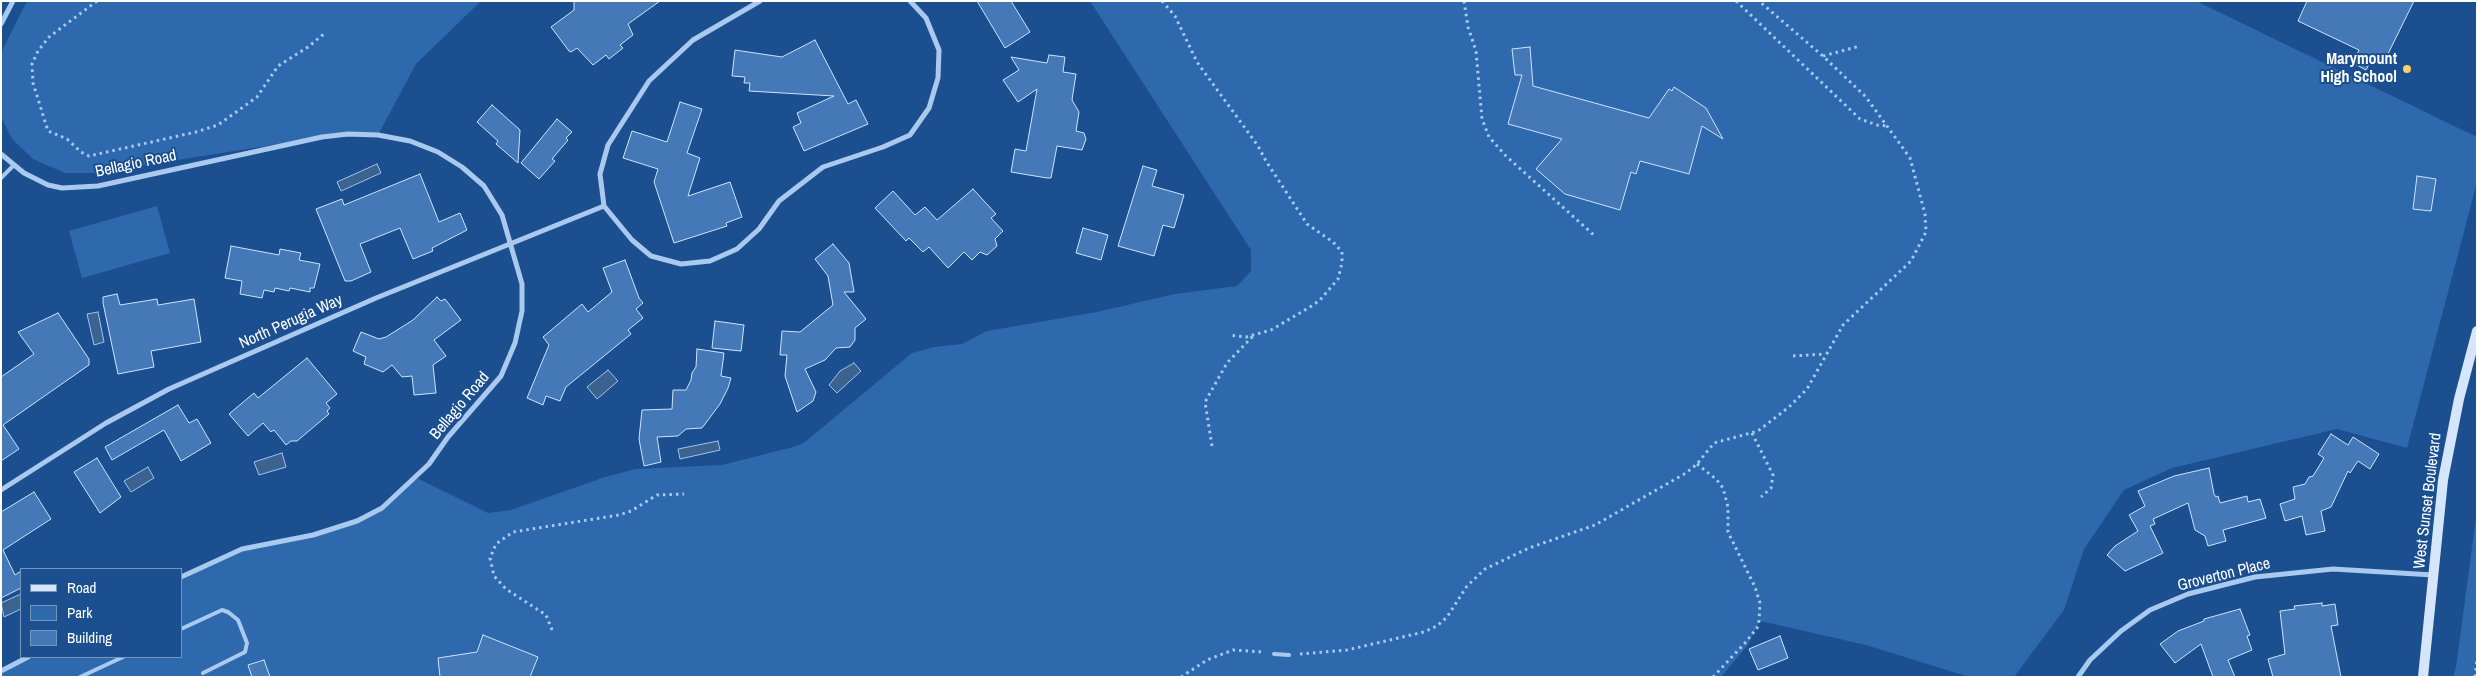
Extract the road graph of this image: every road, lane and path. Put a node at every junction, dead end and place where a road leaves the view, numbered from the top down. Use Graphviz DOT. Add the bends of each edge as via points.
graph roads {
  1 [pos="13,1"];
  2 [pos="97,1"];
  3 [pos="760,1"];
  4 [pos="910,1"];
  5 [pos="1162,1"];
  6 [pos="1464,1"];
  7 [pos="1736,1"];
  8 [pos="1759,1"];
  9 [pos="1,24"];
  10 [pos="325,33"];
  11 [pos="1860,46"];
  12 [pos="1823,56"];
  13 [pos="1888,126"];
  14 [pos="1,154"];
  15 [pos="13,166"];
  16 [pos="1,178"];
  17 [pos="604,206"];
  18 [pos="1596,238"];
  19 [pos="510,243"];
  20 [pos="2477,331"];
  21 [pos="1229,335"];
  22 [pos="1254,335"];
  23 [pos="1826,354"];
  24 [pos="1793,356"];
  25 [pos="1752,433"];
  26 [pos="1212,446"];
  27 [pos="1697,464"];
  28 [pos="1,490"];
  29 [pos="684,494"];
  30 [pos="1761,498"];
  31 [pos="2433,575"];
  32 [pos="182,577"];
  33 [pos="182,629"];
  34 [pos="552,630"];
  35 [pos="1274,654"];
  36 [pos="1289,655"];
  37 [pos="26,658"];
  38 [pos="121,658"];
  39 [pos="2477,659"];
  40 [pos="1,671"];
  41 [pos="203,673"];
  42 [pos="80,677"];
  43 [pos="1181,677"];
  44 [pos="1714,677"];
  45 [pos="2078,677"];
  46 [pos="2423,677"];
  47 [pos="2475,677"];
  1 -- 9 [label="street"];
  2 -- 10 [label="path" via="49,37 32,64 33,83 48,131 89,156 218,125 257,97 278,66"];
  3 -- 17 [label="street" via="693,40 648,81 608,145 600,174"];
  4 -- 17 [label="street" via="926,18 939,50 938,78 929,108 910,134 883,147 822,167 778,201 759,229 737,249 710,261 681,264 651,256 632,240"];
  5 -- 22 [label="path" via="1176,16 1197,62 1258,146 1307,224 1342,252 1338,278 1320,300 1294,319"];
  6 -- 18 [label="path" via="1476,51 1482,119 1489,137"];
  7 -- 13 [label="path" via="1860,119"];
  8 -- 12 [label="path"];
  11 -- 12 [label="path"];
  12 -- 13 [label="path" via="1866,97"];
  13 -- 23 [label="path" via="1910,158 1925,214 1926,232 1911,261 1848,321"];
  14 -- 15 [label="street, Bellagio Road"];
  15 -- 16 [label="lane"];
  15 -- 19 [label="street, Bellagio Road" via="48,185 62,188 98,186 322,137 378,135 410,141 438,152 462,167 484,186 502,215"];
  17 -- 19 [label="street, North Perugia Way"];
  19 -- 28 [label="street, North Perugia Way" via="169,389 106,423"];
  19 -- 32 [label="street, Bellagio Road" via="522,284 522,310 515,343 501,376 429,464 382,508 357,521 313,535 242,549"];
  20 -- 31 [label="main road, West Sunset Boulevard" via="2449,443"];
  21 -- 22 [label="path"];
  22 -- 26 [label="path" via="1227,363 1205,402"];
  23 -- 24 [label="path"];
  23 -- 25 [label="path" via="1807,389 1773,420"];
  25 -- 27 [label="path" via="1714,443"];
  25 -- 30 [label="path" via="1772,475 1771,488"];
  27 -- 36 [label="path" via="1595,526 1529,548 1485,570 1467,586 1447,617 1437,626 1347,650"];
  27 -- 44 [label="path" via="1723,488 1728,507 1728,532 1760,603 1757,628"];
  29 -- 34 [label="path" via="657,495 619,515 513,532 496,544 490,558 494,576 506,589 546,615"];
  31 -- 45 [label="street, Groverton Place" via="2333,569 2256,577 2188,594 2150,610 2121,631 2090,660"];
  31 -- 46 [label="main road, West Sunset Boulevard"];
  33 -- 41 [label="lane" via="222,610 238,620 248,643 245,652"];
  35 -- 36 [label="lane"];
  35 -- 43 [label="path" via="1233,650 1207,660"];
  37 -- 40 [label="street"];
  38 -- 42 [label="lane"];
  39 -- 47 [label="path"];
}
